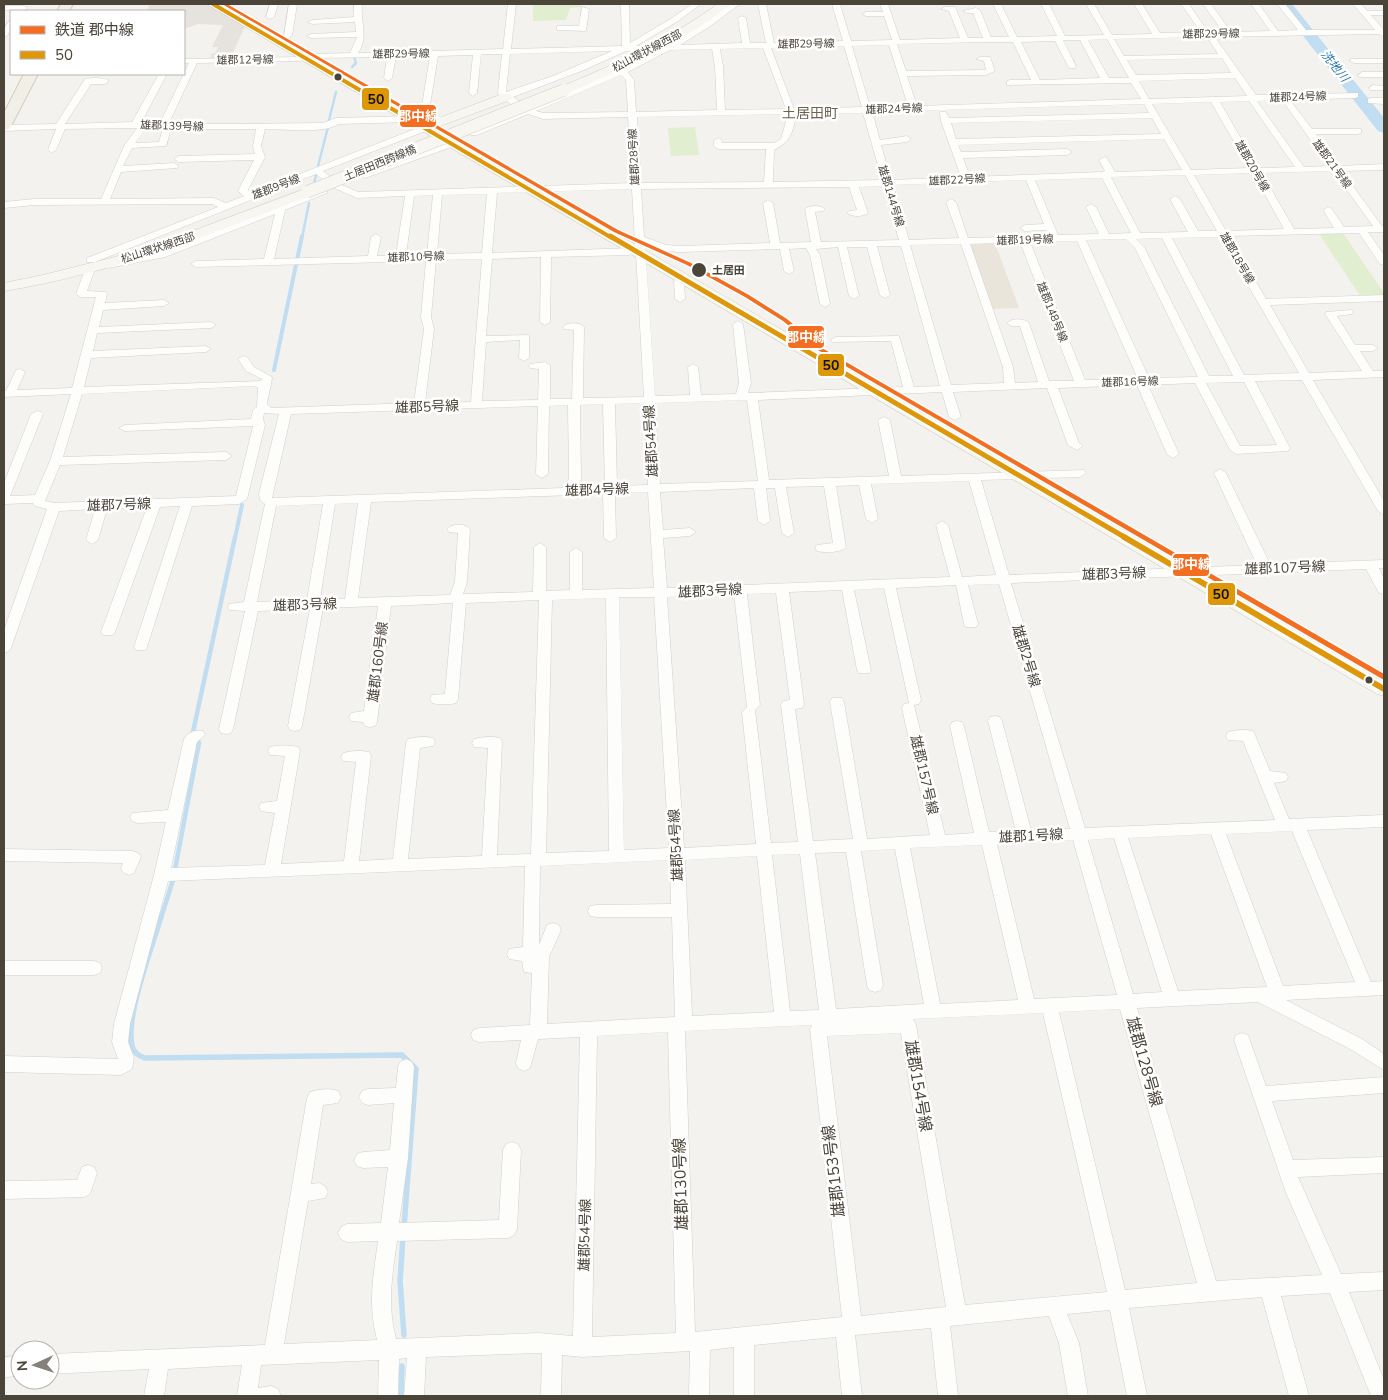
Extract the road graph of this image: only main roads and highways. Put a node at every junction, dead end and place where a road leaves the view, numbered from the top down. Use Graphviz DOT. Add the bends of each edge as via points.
graph roads {
  1 [pos="213,4"];
  2 [pos="709,4"];
  3 [pos="725,4"];
  4 [pos="30,75"];
  5 [pos="560,88"];
  6 [pos="506,97"];
  7 [pos="4,127"];
  8 [pos="425,128"];
  9 [pos="302,189"];
  10 [pos="94,265"];
  11 [pos="4,278"];
  12 [pos="4,287"];
  13 [pos="1384,689"];
  1 -- 8 [label="main road"];
  2 -- 5 [label="main road, 松山環状線西部" via="641,48"];
  3 -- 5 [label="main road, 松山環状線西部" via="659,47 613,70"];
  4 -- 7 [label="main road"];
  5 -- 9 [label="main road, 土居田西跨線橋, bridge"];
  6 -- 8 [label="main road"];
  8 -- 13 [label="main road" via="530,190 639,247 682,278"];
  9 -- 10 [label="main road, 松山環状線西部" via="182,240"];
  10 -- 11 [label="main road, 松山環状線西部"];
  10 -- 12 [label="main road, 松山環状線西部"];
}
